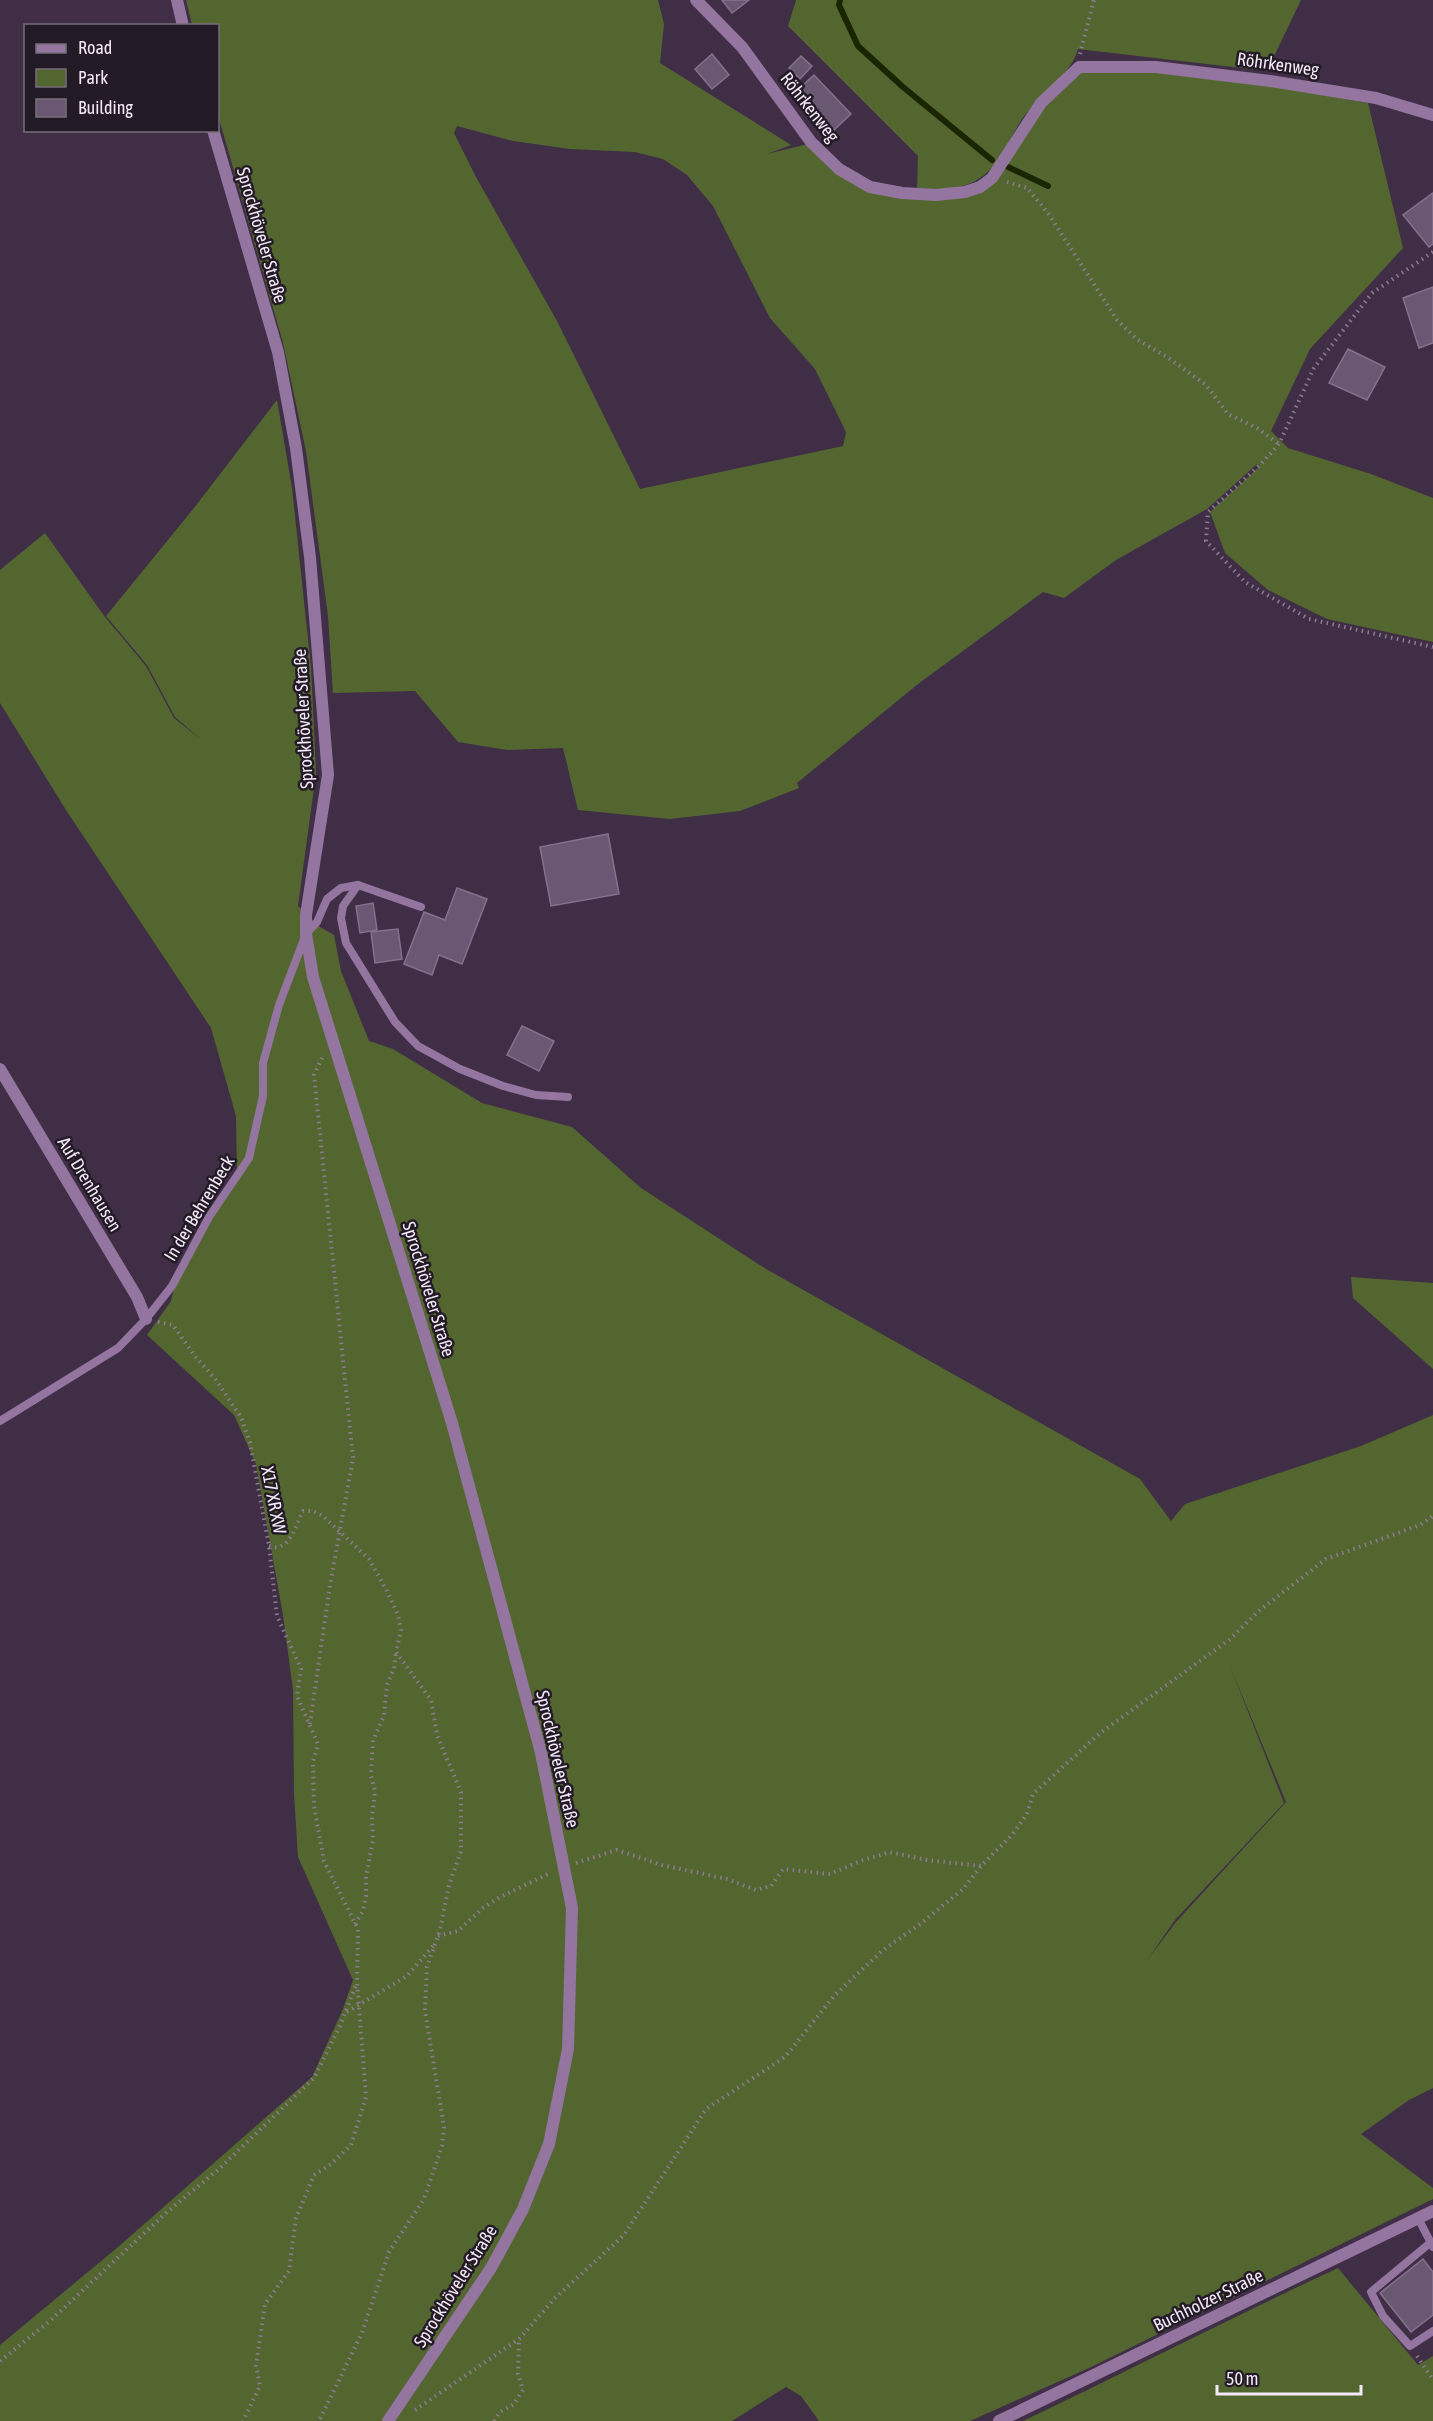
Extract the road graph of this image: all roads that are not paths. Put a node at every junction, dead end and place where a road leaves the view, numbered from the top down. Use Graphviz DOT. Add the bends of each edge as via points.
graph roads {
  1 [pos="177,0"];
  2 [pos="696,0"];
  3 [pos="183,24"];
  4 [pos="1433,115"];
  5 [pos="214,132"];
  6 [pos="358,885"];
  7 [pos="421,907"];
  8 [pos="306,934"];
  9 [pos="0,1069"];
  10 [pos="568,1097"];
  11 [pos="146,1319"];
  12 [pos="0,1421"];
  13 [pos="1433,2211"];
  14 [pos="1418,2218"];
  15 [pos="1432,2246"];
  16 [pos="1433,2331"];
  17 [pos="388,2421"];
  18 [pos="999,2421"];
  1 -- 3 [label="street"];
  2 -- 4 [label="street, Röhrkenweg" via="742,47 811,142 839,169 870,186 902,193 936,195 980,187 992,178 1041,104 1079,67 1156,67 1258,80 1376,98"];
  5 -- 8 [label="street, Sprockhöveler Straße" via="278,352 310,557 328,775"];
  6 -- 7 [label="lane"];
  6 -- 8 [label="lane, In der Behrenbeck" via="341,888 327,899 317,922"];
  6 -- 10 [label="lane" via="343,906 346,944 395,1022 418,1046 460,1069 504,1086 536,1095"];
  8 -- 11 [label="lane, In der Behrenbeck" via="262,1063 262,1096 249,1158 209,1217 172,1286"];
  8 -- 17 [label="street, Sprockhöveler Straße" via="313,977 452,1423 541,1753 572,1908 568,2049 549,2144 523,2209 491,2268"];
  9 -- 11 [label="street, Auf Drenhausen" via="137,1297"];
  11 -- 12 [label="lane, In der Behrenbeck" via="118,1348"];
  13 -- 14 [label="street, Buchholzer Straße"];
  14 -- 15 [label="lane"];
  14 -- 18 [label="street, Buchholzer Straße"];
  15 -- 16 [label="lane" via="1371,2292 1383,2316 1410,2346"];
}
